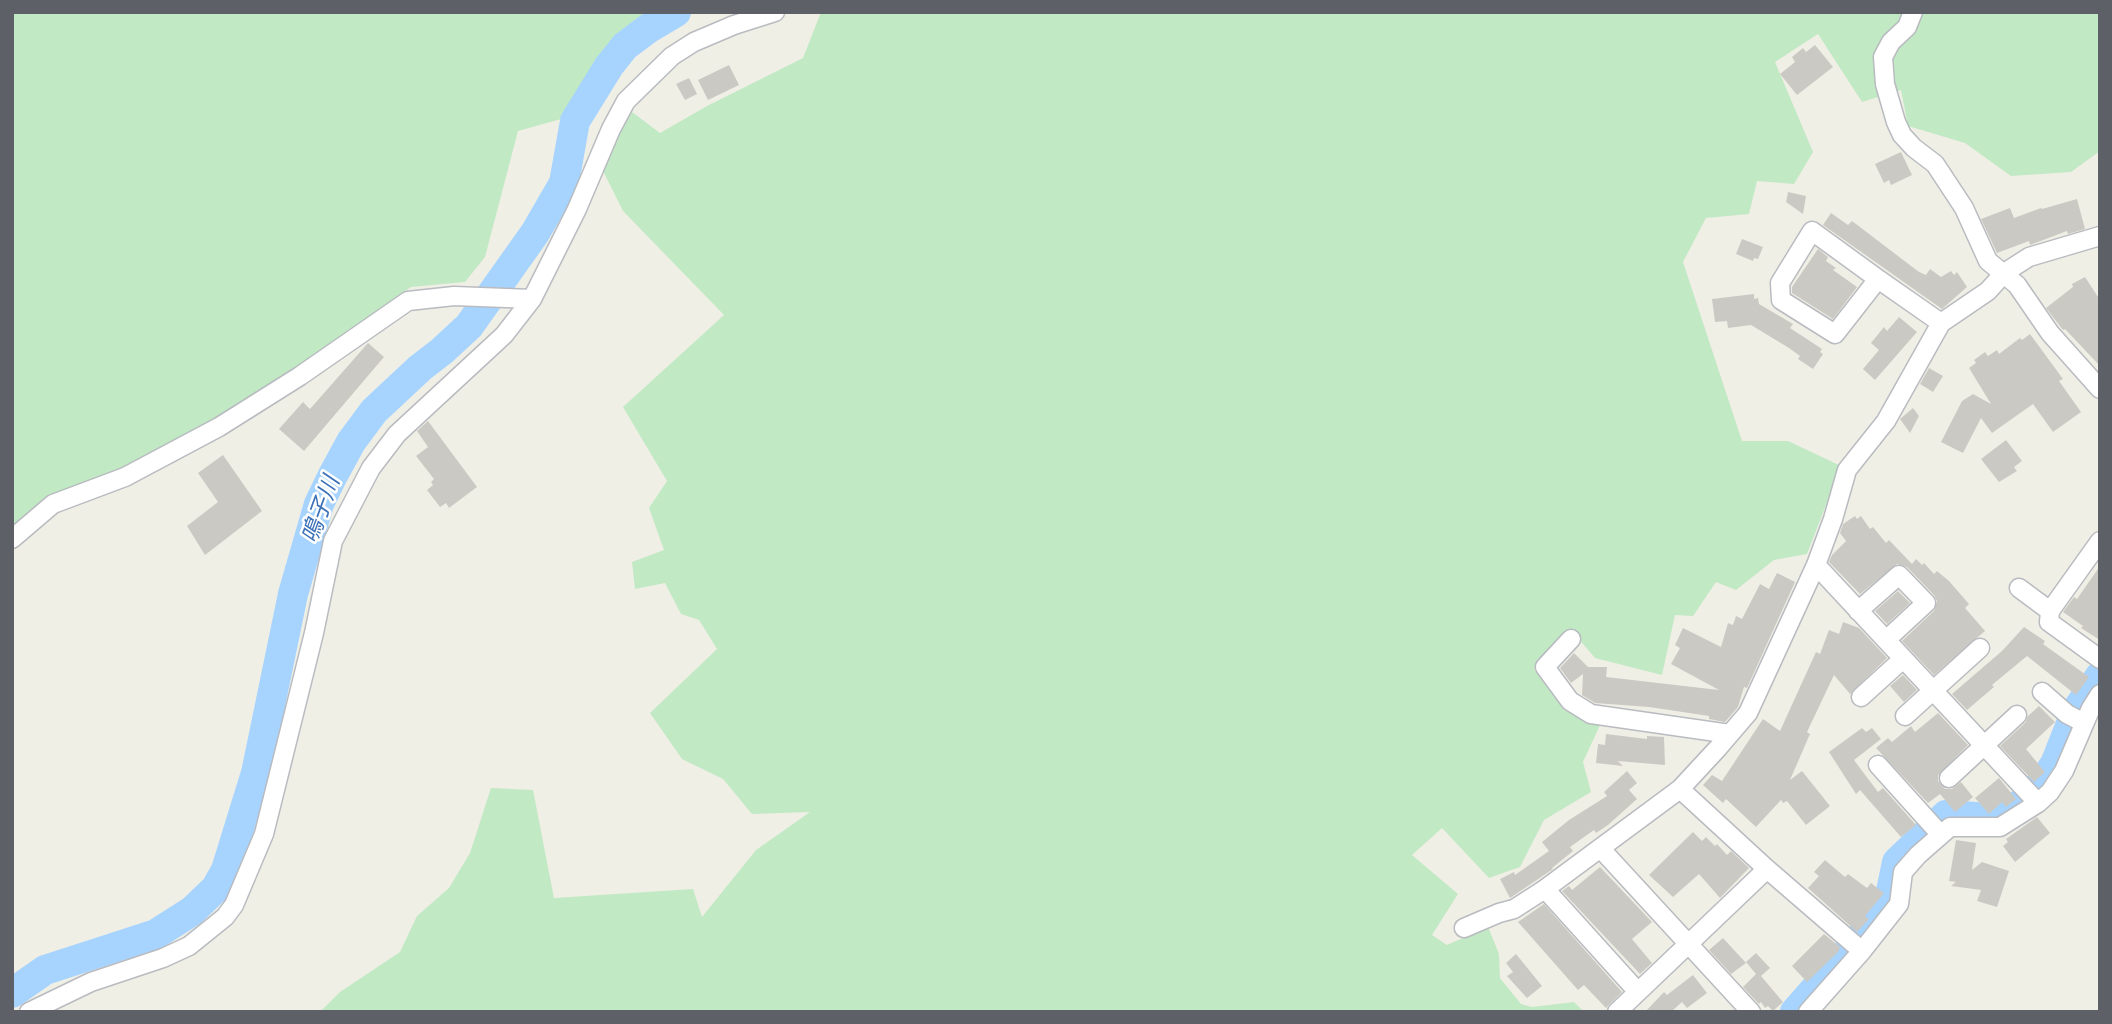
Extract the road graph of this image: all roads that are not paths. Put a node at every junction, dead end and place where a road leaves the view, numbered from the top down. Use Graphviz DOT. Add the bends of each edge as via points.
graph roads {
  1 [pos="775,12"];
  2 [pos="1913,12"];
  3 [pos="2100,236"];
  4 [pos="2004,273"];
  5 [pos="1878,279"];
  6 [pos="532,299"];
  7 [pos="1941,323"];
  8 [pos="2100,389"];
  9 [pos="12,539"];
  10 [pos="2100,541"];
  11 [pos="1816,565"];
  12 [pos="2019,588"];
  13 [pos="1858,611"];
  14 [pos="2050,611"];
  15 [pos="1571,639"];
  16 [pos="1886,640"];
  17 [pos="1980,648"];
  18 [pos="1903,659"];
  19 [pos="2100,659"];
  20 [pos="1933,691"];
  21 [pos="2042,692"];
  22 [pos="2100,694"];
  23 [pos="1861,697"];
  24 [pos="2017,715"];
  25 [pos="1905,716"];
  26 [pos="2077,719"];
  27 [pos="1730,734"];
  28 [pos="1984,746"];
  29 [pos="1878,765"];
  30 [pos="1949,778"];
  31 [pos="1680,789"];
  32 [pos="2032,799"];
  33 [pos="1936,829"];
  34 [pos="1601,849"];
  35 [pos="1767,869"];
  36 [pos="1545,890"];
  37 [pos="1464,928"];
  38 [pos="1689,945"];
  39 [pos="1862,951"];
  40 [pos="1638,992"];
  41 [pos="29,1012"];
  42 [pos="1617,1012"];
  43 [pos="1751,1012"];
  44 [pos="1808,1012"];
  1 -- 6 [label="street" via="683,49 626,101"];
  2 -- 4 [label="street" via="1883,57 1896,122 1913,148 1935,164 1964,208 1988,261"];
  3 -- 4 [label="street" via="2029,257"];
  4 -- 7 [label="street" via="1988,291"];
  4 -- 8 [label="street"];
  5 -- 5 [label="street" via="1812,231 1780,283 1781,300 1835,334"];
  5 -- 7 [label="street"];
  6 -- 9 [label="street" via="454,296 408,301 219,427 125,477 53,504"];
  6 -- 41 [label="street" via="495,345 397,433 371,468 333,541 264,834 234,905 189,946 91,982"];
  7 -- 11 [label="street" via="1886,421 1847,470"];
  10 -- 14 [label="street"];
  11 -- 13 [label="street"];
  11 -- 27 [label="street" via="1748,713"];
  12 -- 14 [label="street"];
  13 -- 16 [label="street"];
  13 -- 16 [label="street" via="1899,575 1926,603"];
  14 -- 19 [label="street" via="2049,622"];
  15 -- 27 [label="street" via="1545,667 1570,701 1591,714"];
  16 -- 18 [label="street"];
  17 -- 20 [label="street"];
  18 -- 20 [label="street"];
  18 -- 23 [label="street"];
  20 -- 25 [label="street"];
  20 -- 28 [label="street"];
  21 -- 26 [label="street"];
  22 -- 26 [label="street"];
  24 -- 28 [label="street"];
  26 -- 32 [label="street" via="2064,771 2050,792"];
  27 -- 31 [label="street"];
  28 -- 30 [label="street"];
  28 -- 32 [label="street"];
  29 -- 33 [label="street"];
  31 -- 34 [label="street"];
  31 -- 35 [label="street"];
  32 -- 33 [label="street" via="2000,827"];
  33 -- 39 [label="street" via="1903,872 1899,904"];
  34 -- 36 [label="street"];
  34 -- 38 [label="street"];
  35 -- 38 [label="street"];
  35 -- 39 [label="street"];
  36 -- 37 [label="street" via="1514,909"];
  36 -- 40 [label="street"];
  38 -- 40 [label="street"];
  38 -- 43 [label="street"];
  39 -- 44 [label="street"];
  40 -- 42 [label="street"];
}
